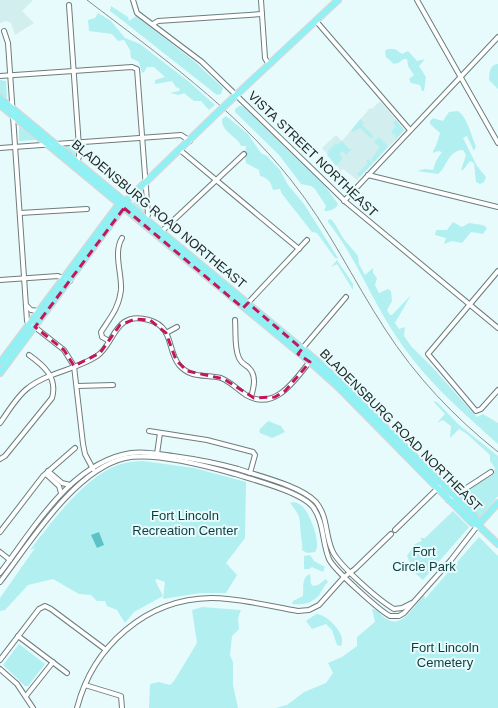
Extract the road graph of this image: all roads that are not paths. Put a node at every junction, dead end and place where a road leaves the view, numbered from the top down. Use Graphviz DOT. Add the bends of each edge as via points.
graph roads {
  1 [pos="133,0"];
  2 [pos="261,0"];
  3 [pos="338,0"];
  4 [pos="417,0"];
  5 [pos="69,5"];
  6 [pos="262,14"];
  7 [pos="316,21"];
  8 [pos="153,24"];
  9 [pos="4,31"];
  10 [pos="498,37"];
  11 [pos="269,65"];
  12 [pos="74,71"];
  13 [pos="10,75"];
  14 [pos="0,76"];
  15 [pos="461,77"];
  16 [pos="235,96"];
  17 [pos="0,98"];
  18 [pos="0,105"];
  19 [pos="12,107"];
  20 [pos="13,114"];
  21 [pos="410,130"];
  22 [pos="142,138"];
  23 [pos="190,141"];
  24 [pos="79,142"];
  25 [pos="498,143"];
  26 [pos="57,144"];
  27 [pos="49,145"];
  28 [pos="15,146"];
  29 [pos="0,148"];
  30 [pos="180,150"];
  31 [pos="244,154"];
  32 [pos="77,162"];
  33 [pos="368,175"];
  34 [pos="145,180"];
  35 [pos="216,181"];
  36 [pos="126,201"];
  37 [pos="344,201"];
  38 [pos="122,206"];
  39 [pos="498,207"];
  40 [pos="87,209"];
  41 [pos="20,213"];
  42 [pos="146,218"];
  43 [pos="142,224"];
  44 [pos="103,225"];
  45 [pos="108,229"];
  46 [pos="162,231"];
  47 [pos="158,236"];
  48 [pos="122,238"];
  49 [pos="307,240"];
  50 [pos="299,249"];
  51 [pos="498,271"];
  52 [pos="64,277"];
  53 [pos="24,278"];
  54 [pos="0,280"];
  55 [pos="70,281"];
  56 [pos="346,297"];
  57 [pos="248,303"];
  58 [pos="26,304"];
  59 [pos="469,304"];
  60 [pos="244,308"];
  61 [pos="38,311"];
  62 [pos="235,320"];
  63 [pos="29,323"];
  64 [pos="35,327"];
  65 [pos="177,327"];
  66 [pos="498,328"];
  67 [pos="166,333"];
  68 [pos="109,341"];
  69 [pos="300,351"];
  70 [pos="29,355"];
  71 [pos="311,360"];
  72 [pos="0,362"];
  73 [pos="74,366"];
  74 [pos="0,373"];
  75 [pos="50,376"];
  76 [pos="113,385"];
  77 [pos="78,386"];
  78 [pos="498,390"];
  79 [pos="251,397"];
  80 [pos="0,423"];
  81 [pos="149,432"];
  82 [pos="160,433"];
  83 [pos="75,448"];
  84 [pos="157,454"];
  85 [pos="0,459"];
  86 [pos="117,459"];
  87 [pos="92,467"];
  88 [pos="422,469"];
  89 [pos="47,472"];
  90 [pos="491,472"];
  91 [pos="95,473"];
  92 [pos="250,473"];
  93 [pos="442,484"];
  94 [pos="70,485"];
  95 [pos="437,489"];
  96 [pos="62,494"];
  97 [pos="451,498"];
  98 [pos="498,503"];
  99 [pos="478,525"];
  100 [pos="395,530"];
  101 [pos="0,532"];
  102 [pos="391,534"];
  103 [pos="498,544"];
  104 [pos="0,552"];
  105 [pos="10,560"];
  106 [pos="350,572"];
  107 [pos="0,573"];
  108 [pos="344,577"];
  109 [pos="0,582"];
  110 [pos="412,603"];
  111 [pos="18,636"];
  112 [pos="106,650"];
  113 [pos="0,660"];
  114 [pos="53,662"];
  115 [pos="0,669"];
  116 [pos="67,673"];
  117 [pos="85,685"];
  118 [pos="26,696"];
  119 [pos="33,708"];
  120 [pos="77,708"];
  121 [pos="122,708"];
  1 -- 8 [label="street, VISTA STREET NORTHEAST" via="137,13"];
  2 -- 6 [label="street"];
  3 -- 7 [label="main road"];
  4 -- 15 [label="street"];
  5 -- 12 [label="street"];
  6 -- 8 [label="street" via="158,21"];
  6 -- 11 [label="street" via="265,58"];
  7 -- 11 [label="main road"];
  7 -- 21 [label="street"];
  8 -- 16 [label="street, VISTA STREET NORTHEAST" via="199,60"];
  9 -- 13 [label="street" via="8,43"];
  10 -- 15 [label="street"];
  11 -- 16 [label="main road"];
  12 -- 13 [label="street"];
  12 -- 22 [label="street" via="132,67 137,69"];
  12 -- 24 [label="street"];
  13 -- 14 [label="street"];
  13 -- 19 [label="street"];
  15 -- 21 [label="street"];
  15 -- 25 [label="street"];
  16 -- 23 [label="main road, bridge"];
  16 -- 37 [label="street, VISTA STREET NORTHEAST"];
  17 -- 19 [label="main road, BLADENSBURG ROAD NORTHEAST"];
  18 -- 20 [label="main road, BLADENSBURG ROAD NORTHEAST"];
  19 -- 20 [label="street"];
  19 -- 26 [label="main road, BLADENSBURG ROAD NORTHEAST"];
  20 -- 27 [label="main road, BLADENSBURG ROAD NORTHEAST"];
  20 -- 28 [label="street"];
  21 -- 33 [label="street"];
  22 -- 23 [label="street" via="181,135"];
  22 -- 24 [label="street"];
  22 -- 34 [label="street"];
  23 -- 30 [label="main road"];
  24 -- 26 [label="street"];
  24 -- 32 [label="street"];
  26 -- 27 [label="street"];
  26 -- 32 [label="main road, BLADENSBURG ROAD NORTHEAST"];
  27 -- 28 [label="street"];
  27 -- 38 [label="main road, BLADENSBURG ROAD NORTHEAST"];
  28 -- 29 [label="street"];
  28 -- 41 [label="street"];
  30 -- 34 [label="main road"];
  30 -- 35 [label="street"];
  31 -- 35 [label="street"];
  32 -- 36 [label="main road, BLADENSBURG ROAD NORTHEAST"];
  33 -- 37 [label="street"];
  33 -- 39 [label="street"];
  34 -- 36 [label="main road"];
  34 -- 42 [label="street" via="148,215"];
  35 -- 46 [label="street"];
  35 -- 50 [label="street"];
  36 -- 38 [label="main road"];
  36 -- 42 [label="main road, BLADENSBURG ROAD NORTHEAST"];
  37 -- 59 [label="street, VISTA STREET NORTHEAST"];
  38 -- 43 [label="main road, BLADENSBURG ROAD NORTHEAST"];
  38 -- 44 [label="main road"];
  38 -- 45 [label="main road"];
  40 -- 41 [label="street"];
  41 -- 53 [label="street"];
  42 -- 43 [label="street"];
  42 -- 46 [label="main road, BLADENSBURG ROAD NORTHEAST"];
  43 -- 47 [label="main road, BLADENSBURG ROAD NORTHEAST"];
  44 -- 45 [label="main road"];
  44 -- 52 [label="main road"];
  45 -- 55 [label="main road"];
  46 -- 47 [label="street"];
  46 -- 57 [label="main road, BLADENSBURG ROAD NORTHEAST"];
  47 -- 60 [label="main road, BLADENSBURG ROAD NORTHEAST"];
  48 -- 68 [label="street" via="118,250 121,288 119,297 112,318 101,332 102,337"];
  49 -- 50 [label="street"];
  50 -- 57 [label="street"];
  51 -- 59 [label="street"];
  52 -- 53 [label="street"];
  52 -- 55 [label="street"];
  52 -- 61 [label="main road"];
  53 -- 54 [label="street"];
  53 -- 58 [label="street"];
  55 -- 64 [label="main road"];
  56 -- 69 [label="street"];
  57 -- 60 [label="street"];
  57 -- 69 [label="main road, BLADENSBURG ROAD NORTHEAST"];
  58 -- 61 [label="street" via="31,310"];
  58 -- 63 [label="street"];
  59 -- 66 [label="street, VISTA STREET NORTHEAST"];
  59 -- 78 [label="street" via="429,351 428,356 476,411 481,409"];
  60 -- 69 [label="main road, BLADENSBURG ROAD NORTHEAST"];
  61 -- 63 [label="main road"];
  62 -- 79 [label="street" via="238,356 250,369 254,378"];
  63 -- 64 [label="street"];
  63 -- 72 [label="main road"];
  64 -- 73 [label="street" via="64,350"];
  64 -- 74 [label="main road"];
  65 -- 67 [label="street"];
  67 -- 68 [label="street" via="154,322 138,319 120,325"];
  67 -- 79 [label="street" via="176,360 187,372 226,380"];
  68 -- 73 [label="street" via="98,355"];
  69 -- 71 [label="main road, BLADENSBURG ROAD NORTHEAST"];
  70 -- 75 [label="street" via="45,367"];
  71 -- 79 [label="street" via="280,395 267,399"];
  71 -- 88 [label="main road, BLADENSBURG ROAD NORTHEAST"];
  73 -- 75 [label="street"];
  73 -- 77 [label="street"];
  75 -- 80 [label="street" via="27,388"];
  75 -- 85 [label="street" via="52,398"];
  76 -- 77 [label="street"];
  77 -- 87 [label="street" via="83,444"];
  81 -- 82 [label="street"];
  82 -- 84 [label="street"];
  82 -- 92 [label="street" via="207,440 253,452 255,455"];
  83 -- 89 [label="street"];
  84 -- 86 [label="street" via="135,453"];
  84 -- 92 [label="street" via="194,459"];
  86 -- 87 [label="street" via="104,460"];
  86 -- 91 [label="street"];
  86 -- 108 [label="street" via="141,457 194,464 246,477 298,496 309,503 316,512 330,561"];
  87 -- 91 [label="street"];
  87 -- 94 [label="street"];
  88 -- 93 [label="main road, BLADENSBURG ROAD NORTHEAST"];
  88 -- 95 [label="main road, BLADENSBURG ROAD NORTHEAST"];
  89 -- 94 [label="street" via="62,483"];
  89 -- 96 [label="street" via="59,486"];
  89 -- 101 [label="street"];
  90 -- 97 [label="street"];
  91 -- 109 [label="street" via="63,500"];
  92 -- 106 [label="street" via="299,491 315,502 327,521 332,550"];
  93 -- 95 [label="street"];
  93 -- 97 [label="main road, BLADENSBURG ROAD NORTHEAST"];
  94 -- 96 [label="street"];
  95 -- 97 [label="main road, BLADENSBURG ROAD NORTHEAST"];
  95 -- 100 [label="street"];
  96 -- 105 [label="street"];
  97 -- 99 [label="main road, BLADENSBURG ROAD NORTHEAST" via="472,524"];
  98 -- 99 [label="main road"];
  99 -- 103 [label="main road, BLADENSBURG ROAD NORTHEAST"];
  99 -- 110 [label="street"];
  102 -- 106 [label="street"];
  104 -- 105 [label="street"];
  105 -- 107 [label="street"];
  106 -- 108 [label="street"];
  106 -- 110 [label="street" via="394,609"];
  108 -- 110 [label="street" via="390,616 399,616"];
  108 -- 112 [label="street" via="320,604 308,610 298,611 216,598 193,599 168,605 133,623"];
  111 -- 112 [label="street" via="39,609 47,607"];
  111 -- 113 [label="street"];
  111 -- 114 [label="street"];
  112 -- 117 [label="street"];
  114 -- 116 [label="street"];
  114 -- 118 [label="street"];
  115 -- 118 [label="street"];
  117 -- 120 [label="street"];
  117 -- 121 [label="street" via="122,696"];
  118 -- 119 [label="street"];
}
